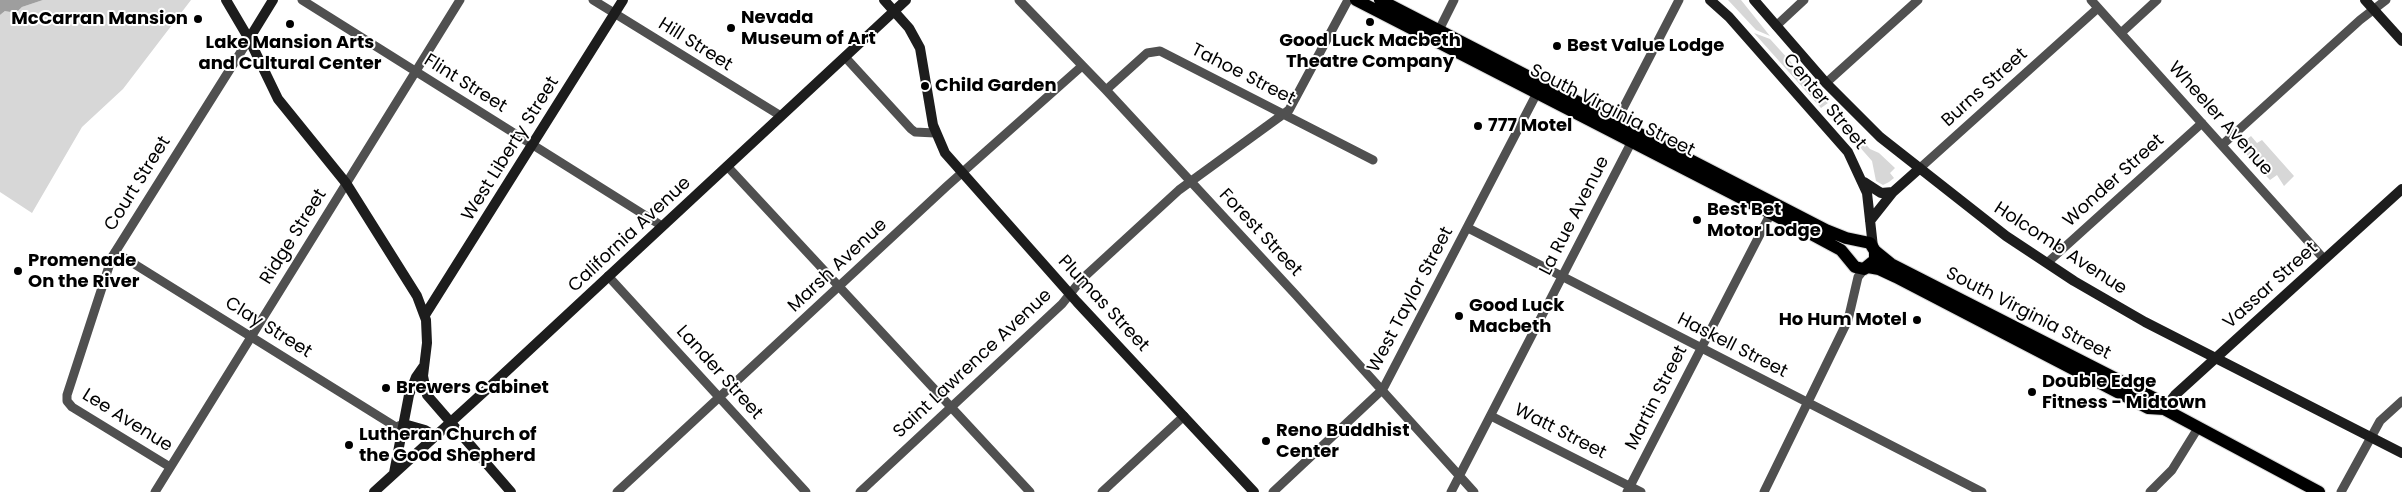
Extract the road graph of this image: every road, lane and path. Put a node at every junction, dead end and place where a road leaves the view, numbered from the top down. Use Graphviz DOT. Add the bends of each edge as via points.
graph roads {
  1 [pos="226,0"];
  2 [pos="273,0"];
  3 [pos="302,0"];
  4 [pos="460,0"];
  5 [pos="593,0"];
  6 [pos="623,0"];
  7 [pos="884,0"];
  8 [pos="906,0"];
  9 [pos="1019,0"];
  10 [pos="1348,0"];
  11 [pos="1356,0"];
  12 [pos="1369,0"];
  13 [pos="1380,0"];
  14 [pos="1454,0"];
  15 [pos="1679,0"];
  16 [pos="1710,0"];
  17 [pos="1754,0"];
  18 [pos="1804,0"];
  19 [pos="1918,0"];
  20 [pos="2091,0"];
  21 [pos="2158,0"];
  22 [pos="2365,0"];
  23 [pos="2386,0"];
  24 [pos="2098,8"];
  25 [pos="2374,10"];
  26 [pos="894,11"];
  27 [pos="1394,13"];
  28 [pos="614,14"];
  29 [pos="1776,26"];
  30 [pos="1439,30"];
  31 [pos="2121,33"];
  32 [pos="249,39"];
  33 [pos="2402,41"];
  34 [pos="845,57"];
  35 [pos="1082,66"];
  36 [pos="416,71"];
  37 [pos="1826,83"];
  38 [pos="1106,90"];
  39 [pos="1552,90"];
  40 [pos="1537,93"];
  41 [pos="1284,114"];
  42 [pos="781,116"];
  43 [pos="1616,122"];
  44 [pos="2202,123"];
  45 [pos="935,132"];
  46 [pos="1632,141"];
  47 [pos="532,145"];
  48 [pos="2222,145"];
  49 [pos="1373,160"];
  50 [pos="727,166"];
  51 [pos="1920,168"];
  52 [pos="963,174"];
  53 [pos="1191,182"];
  54 [pos="1864,182"];
  55 [pos="346,183"];
  56 [pos="2402,188"];
  57 [pos="1893,192"];
  58 [pos="1771,213"];
  59 [pos="1870,221"];
  60 [pos="662,226"];
  61 [pos="1468,228"];
  62 [pos="1859,241"];
  63 [pos="1874,249"];
  64 [pos="115,252"];
  65 [pos="1848,259"];
  66 [pos="2324,259"];
  67 [pos="2047,263"];
  68 [pos="1867,268"];
  69 [pos="608,276"];
  70 [pos="1562,277"];
  71 [pos="839,287"];
  72 [pos="1070,294"];
  73 [pos="425,315"];
  74 [pos="251,336"];
  75 [pos="1701,348"];
  76 [pos="2216,358"];
  77 [pos="424,366"];
  78 [pos="1383,390"];
  79 [pos="720,397"];
  80 [pos="67,401"];
  81 [pos="2402,401"];
  82 [pos="1808,402"];
  83 [pos="951,407"];
  84 [pos="2164,409"];
  85 [pos="1184,416"];
  86 [pos="1491,416"];
  87 [pos="450,423"];
  88 [pos="404,424"];
  89 [pos="2198,428"];
  90 [pos="435,436"];
  91 [pos="2370,437"];
  92 [pos="2402,453"];
  93 [pos="170,467"];
  94 [pos="394,473"];
  95 [pos="1459,476"];
  96 [pos="1629,489"];
  97 [pos="155,492"];
  98 [pos="374,492"];
  99 [pos="511,492"];
  100 [pos="617,492"];
  101 [pos="806,492"];
  102 [pos="860,492"];
  103 [pos="1030,492"];
  104 [pos="1102,492"];
  105 [pos="1254,492"];
  106 [pos="1273,492"];
  107 [pos="1451,492"];
  108 [pos="1474,492"];
  109 [pos="1640,492"];
  110 [pos="1764,492"];
  111 [pos="1982,492"];
  112 [pos="2150,492"];
  113 [pos="2319,492"];
  114 [pos="2341,492"];
  1 -- 32 [label="street"];
  2 -- 32 [label="street, Court Street"];
  3 -- 36 [label="street, Flint Street"];
  4 -- 36 [label="street, Ridge Street"];
  5 -- 28 [label="street, Hill Street"];
  6 -- 28 [label="street, West Liberty Street"];
  7 -- 26 [label="street, Plumas Street"];
  8 -- 26 [label="street, California Avenue"];
  9 -- 35 [label="street, Forest Street"];
  10 -- 41 [label="street, Saint Lawrence Avenue" via="1292,105"];
  11 -- 27 [label="main road, South Virginia Street"];
  12 -- 27 [label="main road"];
  13 -- 27 [label="main road, South Virginia Street"];
  14 -- 30 [label="street"];
  15 -- 43 [label="street"];
  16 -- 54 [label="street, Center Street" via="1729,17 1843,145"];
  17 -- 29 [label="street, Holcomb Avenue"];
  18 -- 29 [label="street"];
  19 -- 37 [label="street"];
  20 -- 24 [label="street, Wheeler Avenue"];
  21 -- 31 [label="street"];
  22 -- 25 [label="street"];
  23 -- 25 [label="street"];
  24 -- 31 [label="street, Wheeler Avenue"];
  24 -- 51 [label="street, Burns Street"];
  25 -- 33 [label="street"];
  25 -- 48 [label="street"];
  26 -- 34 [label="street, California Avenue"];
  26 -- 45 [label="street, Plumas Street" via="920,48"];
  27 -- 30 [label="main road, South Virginia Street" via="1432,33"];
  27 -- 40 [label="main road, South Virginia Street"];
  28 -- 42 [label="street, Hill Street"];
  28 -- 47 [label="street, West Liberty Street"];
  29 -- 37 [label="street, Holcomb Avenue"];
  30 -- 39 [label="main road, South Virginia Street"];
  31 -- 44 [label="street, Wheeler Avenue"];
  32 -- 55 [label="street" via="278,99"];
  32 -- 64 [label="street, Court Street"];
  34 -- 42 [label="street, California Avenue"];
  34 -- 45 [label="street" via="911,129"];
  35 -- 38 [label="street, Forest Street"];
  35 -- 52 [label="street, Marsh Avenue"];
  36 -- 47 [label="street, Flint Street"];
  36 -- 55 [label="street, Ridge Street"];
  37 -- 51 [label="street, Holcomb Avenue" via="1880,136"];
  38 -- 41 [label="street, Tahoe Street" via="1147,53 1158,50"];
  38 -- 53 [label="street, Forest Street"];
  39 -- 40 [label="main road"];
  39 -- 43 [label="main road, South Virginia Street"];
  40 -- 46 [label="main road, South Virginia Street"];
  40 -- 61 [label="street, West Taylor Street"];
  41 -- 49 [label="street, Tahoe Street"];
  41 -- 53 [label="street, Saint Lawrence Avenue"];
  42 -- 50 [label="street, California Avenue"];
  43 -- 62 [label="main road, South Virginia Street" via="1826,230"];
  44 -- 48 [label="street, Wheeler Avenue"];
  44 -- 67 [label="street, Wonder Street"];
  45 -- 52 [label="street, Plumas Street" via="945,153"];
  46 -- 58 [label="main road, South Virginia Street"];
  46 -- 70 [label="street, La Rue Avenue"];
  47 -- 60 [label="street, Flint Street"];
  47 -- 73 [label="street, West Liberty Street"];
  48 -- 66 [label="street, Wheeler Avenue"];
  50 -- 60 [label="street, California Avenue"];
  50 -- 71 [label="street"];
  51 -- 57 [label="street, Burns Street"];
  51 -- 67 [label="street, Holcomb Avenue" via="1982,218"];
  52 -- 71 [label="street, Marsh Avenue"];
  52 -- 72 [label="street, Plumas Street"];
  53 -- 72 [label="street, Saint Lawrence Avenue" via="1082,279"];
  53 -- 78 [label="street, Forest Street"];
  54 -- 57 [label="street" via="1881,193"];
  54 -- 59 [label="street, Center Street"];
  55 -- 73 [label="street" via="417,296"];
  55 -- 74 [label="street, Ridge Street"];
  56 -- 66 [label="street, Vassar Street"];
  57 -- 59 [label="street, Burns Street"];
  58 -- 65 [label="main road, South Virginia Street" via="1841,250"];
  58 -- 75 [label="street, Martin Street"];
  59 -- 63 [label="street, Center Street"];
  60 -- 69 [label="street, California Avenue"];
  61 -- 70 [label="street, Haskell Street"];
  61 -- 78 [label="street, West Taylor Street"];
  62 -- 63 [label="main road" via="1866,241"];
  62 -- 65 [label="main road" via="1850,247"];
  63 -- 68 [label="main road" via="1874,260"];
  63 -- 84 [label="main road, South Virginia Street" via="1890,264 2154,398"];
  64 -- 74 [label="street, Clay Street"];
  64 -- 80 [label="street, Court Street" via="102,281"];
  65 -- 68 [label="main road" via="1855,267"];
  66 -- 76 [label="street, Vassar Street"];
  67 -- 76 [label="street, Holcomb Avenue" via="2112,303"];
  68 -- 82 [label="street" via="1858,277 1848,320"];
  68 -- 84 [label="main road, South Virginia Street" via="1896,277 2148,408"];
  69 -- 79 [label="street, Lander Street"];
  69 -- 87 [label="street, California Avenue"];
  70 -- 75 [label="street, Haskell Street"];
  70 -- 86 [label="street, La Rue Avenue"];
  71 -- 79 [label="street, Marsh Avenue"];
  71 -- 83 [label="street"];
  72 -- 83 [label="street, Saint Lawrence Avenue"];
  72 -- 85 [label="street, Plumas Street"];
  73 -- 77 [label="street" via="427,344"];
  74 -- 88 [label="street, Clay Street" via="396,427"];
  74 -- 93 [label="street, Ridge Street"];
  75 -- 82 [label="street, Haskell Street"];
  75 -- 96 [label="street, Martin Street"];
  76 -- 84 [label="street, Vassar Street" via="2175,394"];
  76 -- 91 [label="street, Holcomb Avenue"];
  77 -- 87 [label="street" via="423,385 427,395"];
  77 -- 88 [label="street" via="412,386"];
  78 -- 95 [label="street, Forest Street"];
  78 -- 106 [label="street, West Taylor Street"];
  79 -- 100 [label="street, Marsh Avenue"];
  79 -- 101 [label="street, Lander Street"];
  80 -- 93 [label="street, Lee Avenue"];
  81 -- 91 [label="street" via="2380,421"];
  82 -- 110 [label="street"];
  82 -- 111 [label="street, Haskell Street"];
  83 -- 102 [label="street, Saint Lawrence Avenue"];
  83 -- 103 [label="street"];
  84 -- 89 [label="main road, South Virginia Street"];
  85 -- 104 [label="street"];
  85 -- 105 [label="street, Plumas Street"];
  86 -- 95 [label="street, La Rue Avenue"];
  86 -- 96 [label="street, Watt Street"];
  87 -- 90 [label="street, California Avenue"];
  87 -- 99 [label="street"];
  88 -- 90 [label="street"];
  88 -- 94 [label="street"];
  89 -- 112 [label="street" via="2172,470"];
  89 -- 113 [label="main road, South Virginia Street"];
  90 -- 94 [label="street, California Avenue"];
  91 -- 92 [label="street, Holcomb Avenue"];
  91 -- 114 [label="street"];
  93 -- 97 [label="street, Ridge Street"];
  94 -- 98 [label="street, California Avenue"];
  95 -- 107 [label="street, La Rue Avenue"];
  95 -- 108 [label="street, Forest Street"];
  96 -- 109 [label="street, Watt Street"];
}
